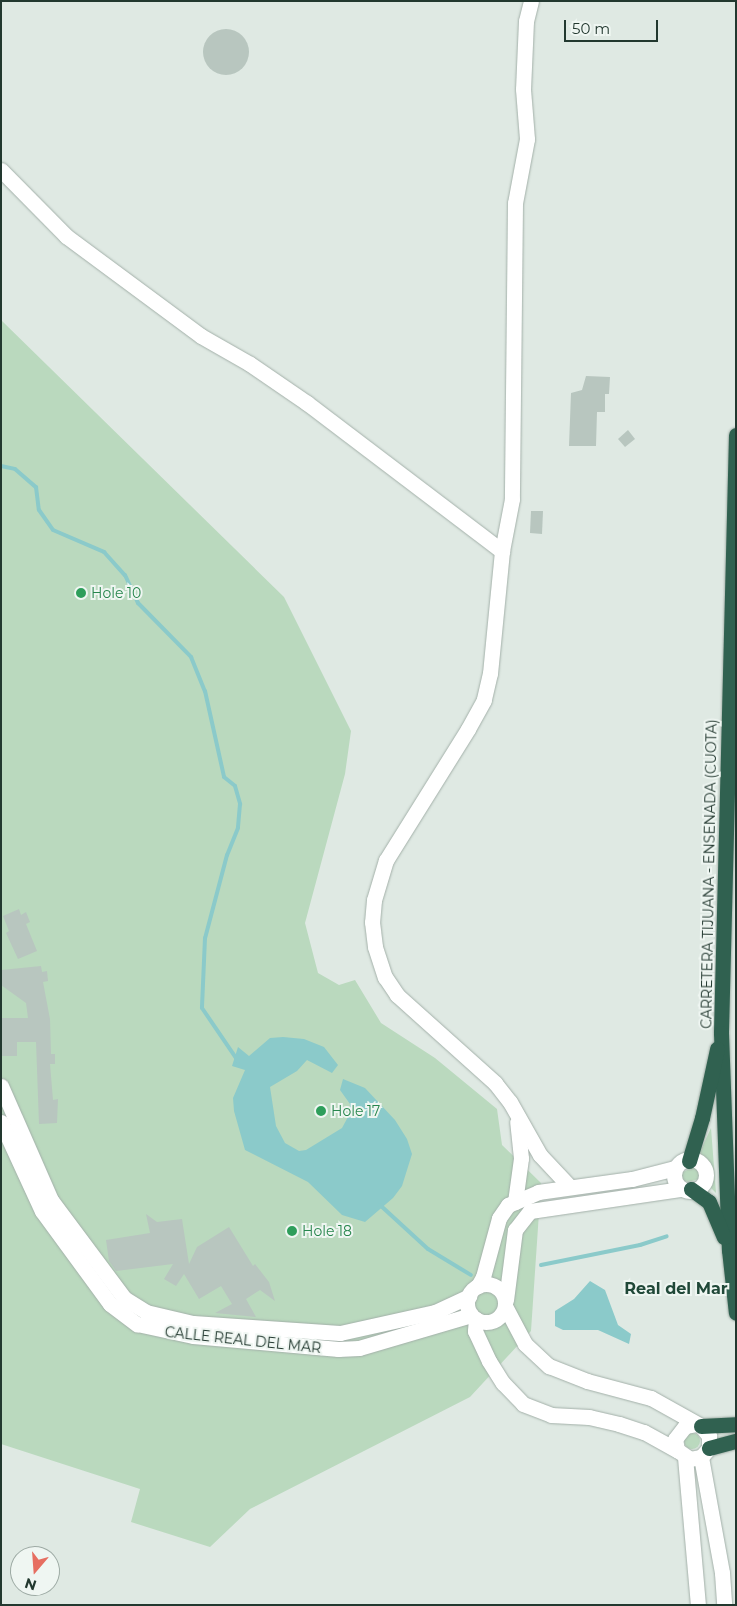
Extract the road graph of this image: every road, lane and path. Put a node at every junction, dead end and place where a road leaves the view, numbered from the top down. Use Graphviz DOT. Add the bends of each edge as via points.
graph roads {
  1 [pos="531,1"];
  2 [pos="1,170"];
  3 [pos="736,435"];
  4 [pos="502,551"];
  5 [pos="721,1033"];
  6 [pos="1,1086"];
  7 [pos="517,1118"];
  8 [pos="1,1122"];
  9 [pos="540,1155"];
  10 [pos="521,1158"];
  11 [pos="689,1161"];
  12 [pos="675,1168"];
  13 [pos="569,1186"];
  14 [pos="686,1189"];
  15 [pos="515,1202"];
  16 [pos="729,1250"];
  17 [pos="473,1291"];
  18 [pos="506,1303"];
  19 [pos="736,1313"];
  20 [pos="474,1317"];
  21 [pos="422,1323"];
  22 [pos="380,1324"];
  23 [pos="385,1340"];
  24 [pos="735,1424"];
  25 [pos="698,1425"];
  26 [pos="736,1441"];
  27 [pos="705,1452"];
  28 [pos="681,1454"];
  29 [pos="698,1605"];
  30 [pos="724,1605"];
  1 -- 4 [label="street" via="526,21 523,89 527,139 515,203 512,499"];
  2 -- 4 [label="street" via="66,236 200,336 250,364 308,403"];
  3 -- 5 [label="highway, CARRETERA TIJUANA - ENSENADA (CUOTA)"];
  4 -- 7 [label="street" via="490,673 484,700 386,860 374,900 372,922 384,977 397,995 495,1083 510,1102"];
  5 -- 11 [label="highway"];
  5 -- 16 [label="highway, CARRETERA TIJUANA - ENSENADA (CUOTA)"];
  6 -- 22 [label="street, CALLE REAL DEL MAR" via="51,1200 118,1291 134,1307 193,1323 320,1334 340,1334"];
  7 -- 9 [label="street"];
  7 -- 10 [label="street"];
  8 -- 23 [label="street, CALLE REAL DEL MAR" via="42,1211 110,1304 137,1324 178,1334 314,1349 359,1348"];
  9 -- 10 [label="street"];
  9 -- 13 [label="street"];
  10 -- 15 [label="street"];
  11 -- 12 [label="street" via="681,1162"];
  11 -- 14 [label="street" via="703,1163 708,1171 704,1181"];
  12 -- 13 [label="street" via="632,1178"];
  12 -- 14 [label="street" via="673,1182"];
  13 -- 15 [label="street" via="538,1192"];
  14 -- 16 [label="highway" via="709,1202"];
  14 -- 18 [label="street" via="530,1211 515,1230"];
  15 -- 17 [label="street" via="504,1208 499,1218 483,1277"];
  16 -- 19 [label="highway, CARRETERA TIJUANA - ENSENADA (CUOTA)"];
  17 -- 18 [label="street" via="495,1286"];
  17 -- 20 [label="street"];
  17 -- 21 [label="street, CALLE REAL DEL MAR"];
  18 -- 20 [label="street" via="495,1320"];
  18 -- 25 [label="street" via="525,1344 549,1366 588,1381 651,1398"];
  20 -- 21 [label="street, CALLE REAL DEL MAR"];
  20 -- 28 [label="street" via="476,1331 489,1361 503,1383 523,1404 551,1415 589,1417 619,1424 644,1432"];
  21 -- 22 [label="street, CALLE REAL DEL MAR"];
  21 -- 23 [label="street, CALLE REAL DEL MAR"];
  22 -- 23 [label="street"];
  24 -- 25 [label="highway"];
  25 -- 27 [label="street" via="709,1436"];
  25 -- 28 [label="street" via="685,1426 677,1434"];
  26 -- 27 [label="highway"];
  27 -- 28 [label="street"];
  27 -- 30 [label="street"];
  28 -- 29 [label="street"];
}
